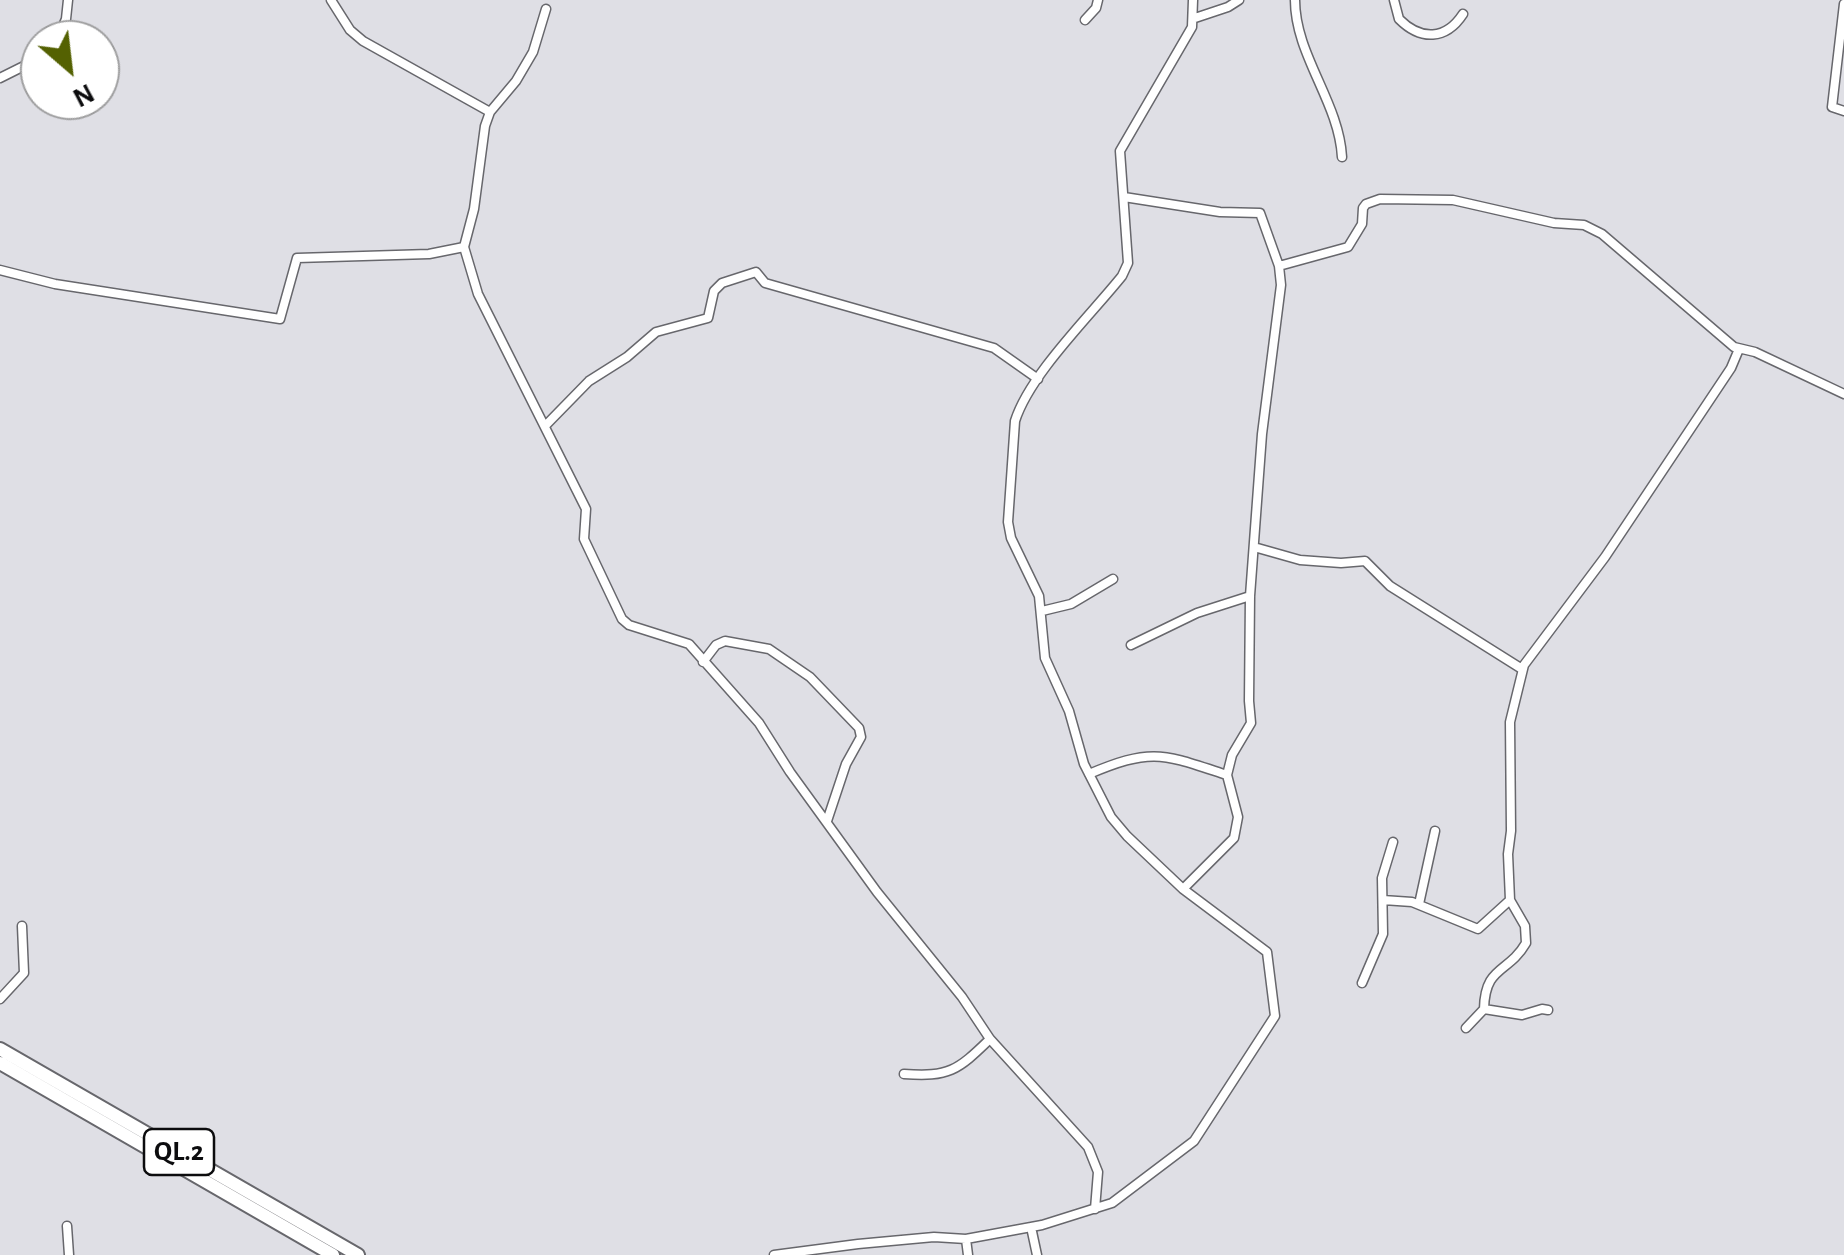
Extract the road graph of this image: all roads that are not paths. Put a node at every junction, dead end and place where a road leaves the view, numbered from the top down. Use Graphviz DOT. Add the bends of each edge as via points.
graph roads {
  1 [pos="331,0"];
  2 [pos="1098,0"];
  3 [pos="1193,0"];
  4 [pos="1239,0"];
  5 [pos="1295,0"];
  6 [pos="1394,0"];
  7 [pos="1844,4"];
  8 [pos="546,9"];
  9 [pos="1463,14"];
  10 [pos="1194,18"];
  11 [pos="1085,20"];
  12 [pos="1844,111"];
  13 [pos="490,112"];
  14 [pos="1342,157"];
  15 [pos="1124,197"];
  16 [pos="464,247"];
  17 [pos="1279,266"];
  18 [pos="0,270"];
  19 [pos="1739,349"];
  20 [pos="1038,378"];
  21 [pos="1844,394"];
  22 [pos="546,426"];
  23 [pos="1254,547"];
  24 [pos="1113,579"];
  25 [pos="1250,596"];
  26 [pos="1042,611"];
  27 [pos="1131,645"];
  28 [pos="704,662"];
  29 [pos="1522,669"];
  30 [pos="1089,774"];
  31 [pos="1227,775"];
  32 [pos="827,822"];
  33 [pos="1435,831"];
  34 [pos="1392,842"];
  35 [pos="1183,889"];
  36 [pos="1382,900"];
  37 [pos="1510,900"];
  38 [pos="1419,904"];
  39 [pos="22,926"];
  40 [pos="1362,983"];
  41 [pos="0,999"];
  42 [pos="1484,1009"];
  43 [pos="1548,1010"];
  44 [pos="1466,1028"];
  45 [pos="990,1039"];
  46 [pos="0,1050"];
  47 [pos="0,1063"];
  48 [pos="904,1074"];
  49 [pos="1094,1209"];
  50 [pos="67,1226"];
  51 [pos="1031,1227"];
  52 [pos="966,1239"];
  53 [pos="69,1255"];
  54 [pos="333,1255"];
  55 [pos="358,1255"];
  56 [pos="774,1255"];
  57 [pos="968,1255"];
  58 [pos="1037,1255"];
  1 -- 13 [label="street" via="363,40"];
  2 -- 11 [label="street"];
  3 -- 10 [label="street"];
  4 -- 10 [label="street"];
  5 -- 14 [label="street"];
  6 -- 9 [label="street" via="1399,19 1424,34 1438,36"];
  7 -- 12 [label="street" via="1832,107"];
  8 -- 13 [label="street" via="533,52"];
  10 -- 15 [label="street" via="1120,151"];
  13 -- 16 [label="street"];
  15 -- 17 [label="street" via="1260,213"];
  15 -- 20 [label="street" via="1126,268"];
  16 -- 18 [label="street" via="296,258 280,319"];
  16 -- 22 [label="street" via="478,294"];
  17 -- 19 [label="street" via="1348,247 1366,204 1464,202 1592,228"];
  17 -- 23 [label="street"];
  19 -- 21 [label="street"];
  19 -- 29 [label="street" via="1605,557"];
  20 -- 22 [label="street" via="994,348 765,283 756,272 722,283 708,318 651,335 589,381"];
  20 -- 26 [label="street" via="1015,421 1007,509 1011,538"];
  22 -- 28 [label="street" via="586,508 584,540 622,619 684,640"];
  23 -- 25 [label="street"];
  23 -- 29 [label="street" via="1300,560 1364,561 1390,586"];
  24 -- 26 [label="street" via="1071,604"];
  25 -- 27 [label="street"];
  25 -- 31 [label="street" via="1252,723"];
  26 -- 30 [label="street" via="1045,658"];
  28 -- 32 [label="street" via="759,723"];
  28 -- 32 [label="street" via="726,642 769,649 810,677 860,728"];
  29 -- 37 [label="street" via="1510,722"];
  30 -- 31 [label="street" via="1132,757 1165,756"];
  30 -- 35 [label="street" via="1115,823"];
  31 -- 35 [label="street" via="1238,817 1234,838"];
  32 -- 45 [label="street"];
  33 -- 38 [label="street"];
  34 -- 36 [label="street"];
  35 -- 49 [label="street" via="1267,952 1275,1016 1194,1140 1124,1196"];
  36 -- 38 [label="street"];
  36 -- 40 [label="street" via="1382,934"];
  37 -- 38 [label="street" via="1478,929"];
  37 -- 42 [label="street" via="1526,943 1487,984"];
  39 -- 41 [label="street" via="24,973"];
  42 -- 43 [label="street" via="1522,1015"];
  42 -- 44 [label="street"];
  45 -- 48 [label="street" via="943,1074"];
  45 -- 49 [label="street" via="1088,1146 1098,1172"];
  46 -- 55 [label="highway, QL.2"];
  47 -- 54 [label="highway, QL.2"];
  49 -- 51 [label="street"];
  50 -- 53 [label="street"];
  51 -- 52 [label="street"];
  51 -- 58 [label="street"];
  52 -- 56 [label="street"];
  52 -- 57 [label="street"];
}
